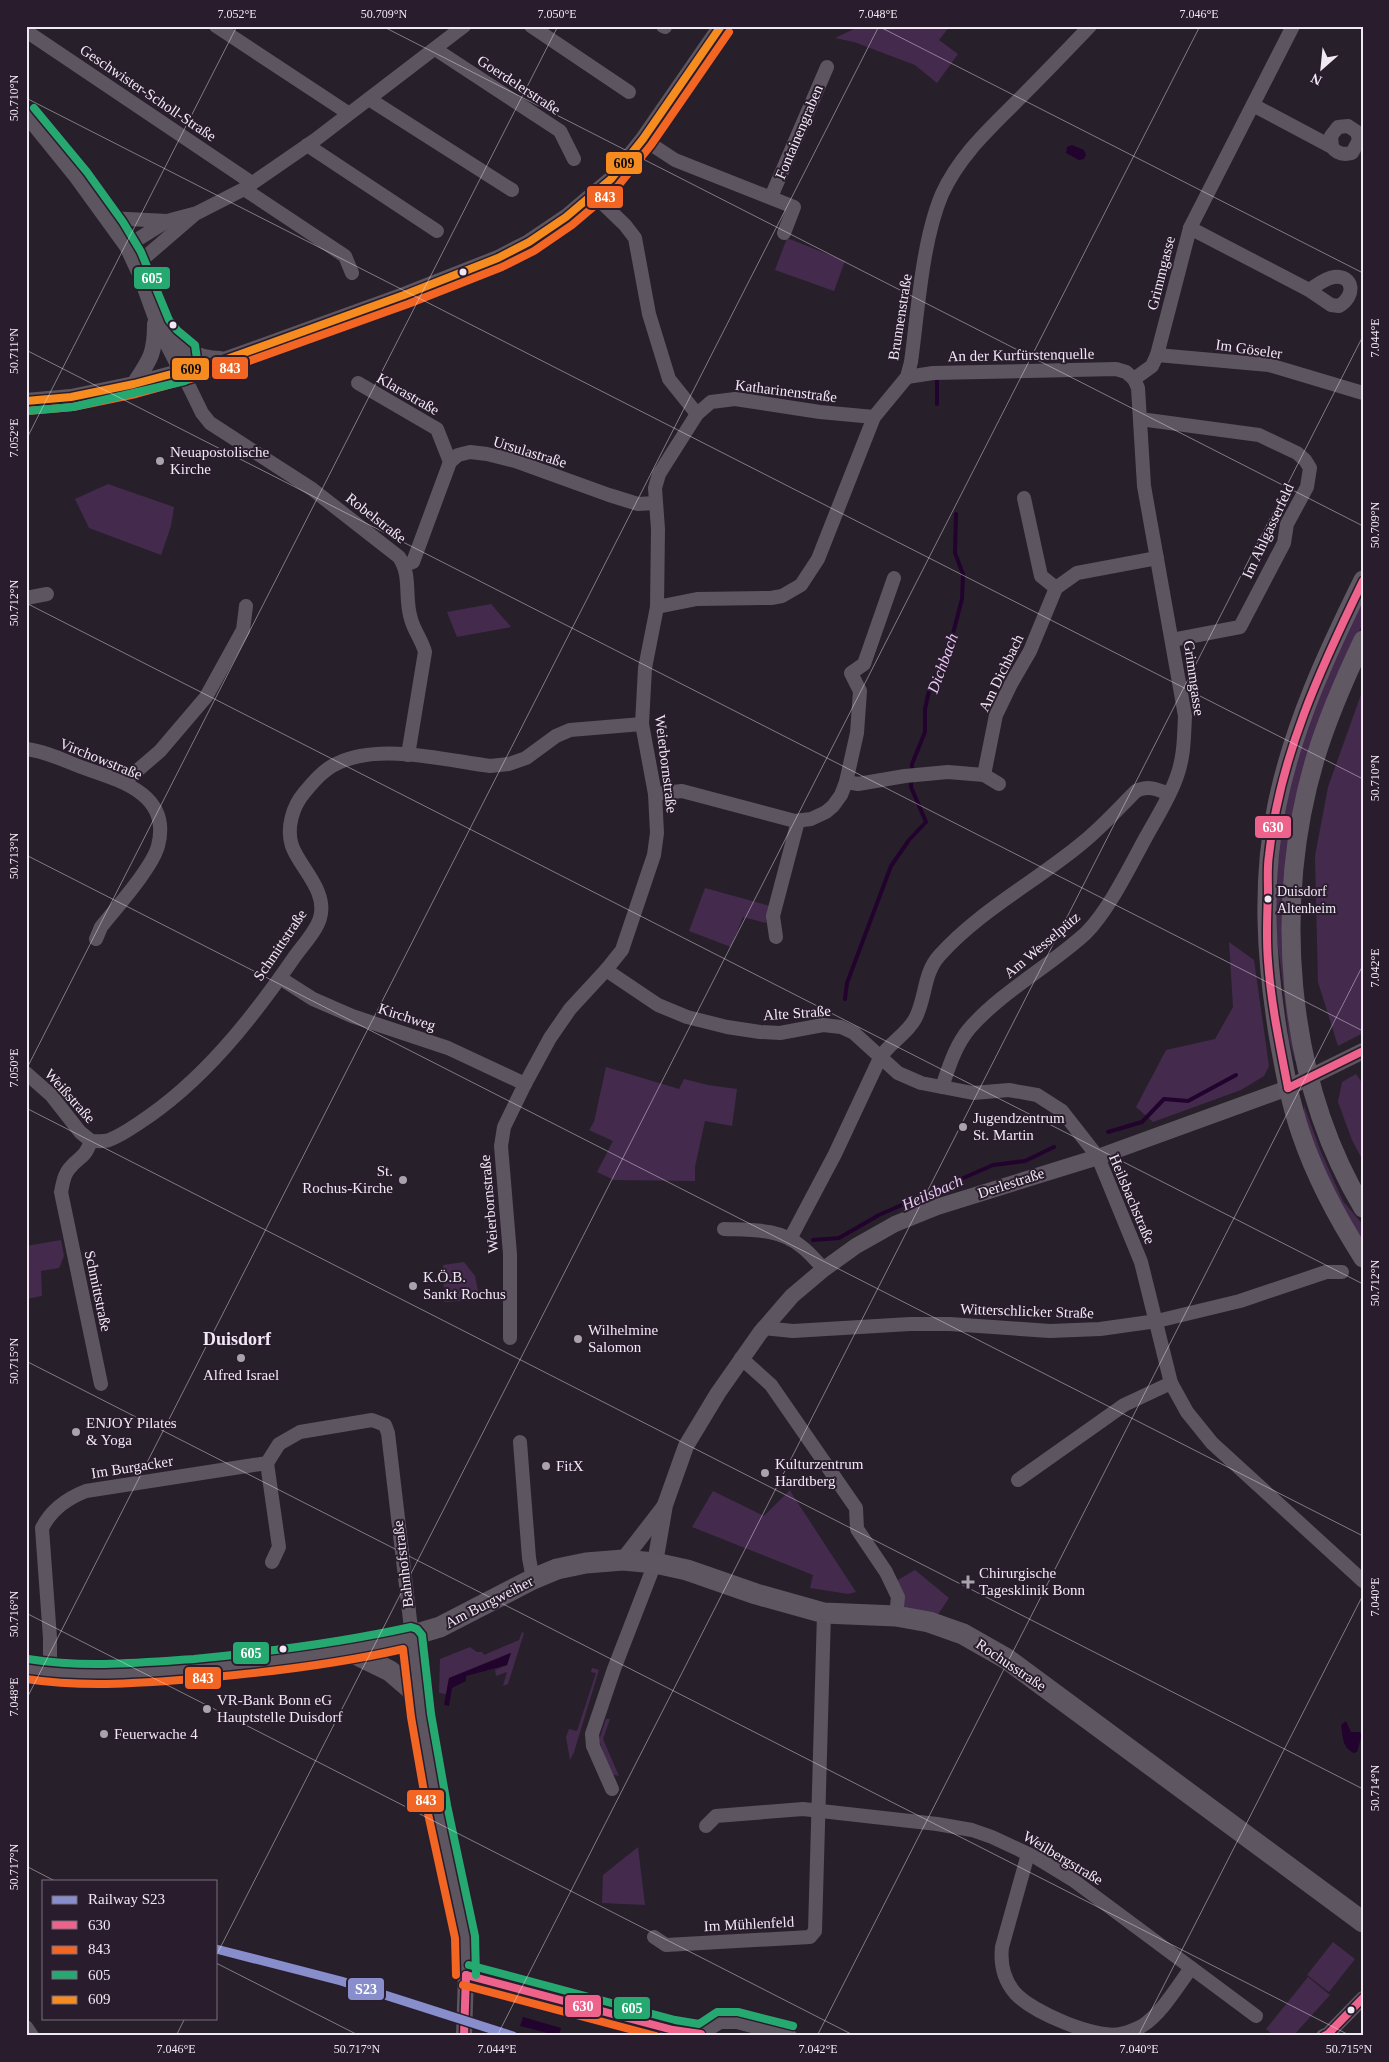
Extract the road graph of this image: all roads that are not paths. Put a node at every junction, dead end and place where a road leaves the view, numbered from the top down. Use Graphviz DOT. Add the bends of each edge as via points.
graph roads {
  1 [pos="216,26"];
  2 [pos="464,26"];
  3 [pos="531,26"];
  4 [pos="721,26"];
  5 [pos="1090,26"];
  6 [pos="1293,26"];
  7 [pos="26,31"];
  8 [pos="435,49"];
  9 [pos="827,67"];
  10 [pos="629,92"];
  11 [pos="369,99"];
  12 [pos="1253,105"];
  13 [pos="348,113"];
  14 [pos="26,114"];
  15 [pos="642,139"];
  16 [pos="307,145"];
  17 [pos="1332,147"];
  18 [pos="574,159"];
  19 [pos="248,186"];
  20 [pos="512,190"];
  21 [pos="594,194"];
  22 [pos="771,197"];
  23 [pos="196,213"];
  24 [pos="108,218"];
  25 [pos="166,221"];
  26 [pos="1190,228"];
  27 [pos="437,231"];
  28 [pos="784,233"];
  29 [pos="127,246"];
  30 [pos="136,265"];
  31 [pos="352,273"];
  32 [pos="1309,290"];
  33 [pos="155,314"];
  34 [pos="186,350"];
  35 [pos="1157,355"];
  36 [pos="224,360"];
  37 [pos="182,372"];
  38 [pos="907,377"];
  39 [pos="1134,380"];
  40 [pos="358,383"];
  41 [pos="134,384"];
  42 [pos="1363,393"];
  43 [pos="26,401"];
  44 [pos="697,414"];
  45 [pos="874,417"];
  46 [pos="1140,419"];
  47 [pos="450,462"];
  48 [pos="1024,498"];
  49 [pos="655,503"];
  50 [pos="1157,558"];
  51 [pos="405,565"];
  52 [pos="894,578"];
  53 [pos="1363,580"];
  54 [pos="1056,588"];
  55 [pos="46,594"];
  56 [pos="26,598"];
  57 [pos="246,606"];
  58 [pos="657,607"];
  59 [pos="1172,640"];
  60 [pos="1363,640"];
  61 [pos="642,724"];
  62 [pos="26,749"];
  63 [pos="408,755"];
  64 [pos="984,775"];
  65 [pos="124,782"];
  66 [pos="846,782"];
  67 [pos="999,784"];
  68 [pos="655,794"];
  69 [pos="1169,794"];
  70 [pos="798,821"];
  71 [pos="776,937"];
  72 [pos="96,939"];
  73 [pos="606,970"];
  74 [pos="280,978"];
  75 [pos="1363,1050"];
  76 [pos="880,1058"];
  77 [pos="26,1073"];
  78 [pos="1308,1079"];
  79 [pos="525,1084"];
  80 [pos="942,1087"];
  81 [pos="1288,1088"];
  82 [pos="91,1141"];
  83 [pos="1098,1157"];
  84 [pos="1363,1208"];
  85 [pos="724,1229"];
  86 [pos="790,1239"];
  87 [pos="1363,1258"];
  88 [pos="824,1269"];
  89 [pos="1342,1272"];
  90 [pos="1156,1322"];
  91 [pos="763,1328"];
  92 [pos="510,1338"];
  93 [pos="741,1358"];
  94 [pos="1171,1383"];
  95 [pos="101,1384"];
  96 [pos="520,1442"];
  97 [pos="266,1463"];
  98 [pos="1018,1480"];
  99 [pos="666,1505"];
  100 [pos="623,1560"];
  101 [pos="272,1562"];
  102 [pos="655,1563"];
  103 [pos="533,1579"];
  104 [pos="1363,1581"];
  105 [pos="824,1612"];
  106 [pos="896,1616"];
  107 [pos="412,1637"];
  108 [pos="347,1650"];
  109 [pos="26,1669"];
  110 [pos="50,1674"];
  111 [pos="418,1695"];
  112 [pos="612,1789"];
  113 [pos="818,1811"];
  114 [pos="706,1826"];
  115 [pos="1028,1854"];
  116 [pos="1363,1922"];
  117 [pos="654,1937"];
  118 [pos="1192,1968"];
  119 [pos="466,1975"];
  120 [pos="1363,1998"];
  121 [pos="1256,2016"];
  122 [pos="26,2027"];
  123 [pos="32,2036"];
  124 [pos="464,2036"];
  125 [pos="790,2036"];
  126 [pos="1323,2036"];
  1 -- 13 [label="street"];
  2 -- 8 [label="street"];
  3 -- 10 [label="street"];
  4 -- 15 [label="street"];
  5 -- 38 [label="street, Brunnenstraße" via="979,138 942,194 928,243"];
  6 -- 12 [label="street, Grimmgasse"];
  7 -- 19 [label="street, Geschwister-Scholl-Straße"];
  8 -- 11 [label="street"];
  8 -- 18 [label="street, Goerdelerstraße" via="560,131"];
  9 -- 22 [label="street, Fontainengraben"];
  11 -- 13 [label="street"];
  11 -- 20 [label="street"];
  12 -- 17 [label="street"];
  12 -- 26 [label="street, Grimmgasse"];
  13 -- 16 [label="street"];
  14 -- 24 [label="street"];
  15 -- 21 [label="street" via="611,179"];
  15 -- 22 [label="street, Fontainengraben" via="674,160"];
  16 -- 19 [label="street"];
  16 -- 27 [label="street"];
  19 -- 23 [label="street"];
  19 -- 31 [label="street" via="345,256"];
  21 -- 36 [label="street" via="529,242 498,258"];
  21 -- 44 [label="street" via="635,238 648,314 669,379"];
  22 -- 28 [label="street, Fontainengraben" via="794,207"];
  23 -- 25 [label="street"];
  23 -- 30 [label="street"];
  24 -- 25 [label="street"];
  24 -- 29 [label="street"];
  25 -- 29 [label="street"];
  26 -- 32 [label="street, Grimmgasse"];
  26 -- 35 [label="street, Grimmgasse"];
  29 -- 30 [label="street"];
  30 -- 33 [label="street"];
  33 -- 34 [label="street" via="169,336"];
  33 -- 37 [label="street" via="166,344"];
  33 -- 41 [label="street" via="155,347"];
  34 -- 36 [label="street" via="203,358"];
  34 -- 37 [label="street"];
  35 -- 39 [label="street, Grimmgasse" via="1152,366"];
  35 -- 42 [label="street, Im Göseler" via="1269,365"];
  36 -- 37 [label="street"];
  37 -- 41 [label="street"];
  37 -- 51 [label="street, Robelstraße" via="210,423 312,489"];
  38 -- 39 [label="street, An der Kurfürstenquelle" via="933,372 1116,369 1126,372"];
  38 -- 45 [label="street, Brunnenstraße"];
  39 -- 46 [label="street, Grimmgasse" via="1138,388"];
  40 -- 47 [label="street, Klarastraße" via="437,429"];
  41 -- 43 [label="street" via="71,397"];
  44 -- 45 [label="street, Katharinenstraße" via="711,402 735,399"];
  44 -- 49 [label="street, Weierbornstraße" via="659,474 654,488"];
  45 -- 58 [label="street, Brunnenstraße" via="818,559 801,585 772,598 697,599"];
  46 -- 50 [label="street, Grimmgasse" via="1144,486"];
  46 -- 59 [label="street, Im Ahlgasserfeld" via="1259,435 1296,453 1310,468 1307,487 1287,524 1284,543 1240,627"];
  47 -- 49 [label="street, Ursulastraße" via="458,455 470,452 487,454 616,498 638,504"];
  47 -- 51 [label="street" via="413,562"];
  48 -- 54 [label="street" via="1042,576"];
  49 -- 58 [label="street, Weierbornstraße"];
  50 -- 54 [label="street, Am Dichbach" via="1077,573"];
  50 -- 59 [label="street, Grimmgasse"];
  51 -- 63 [label="street, Robelstraße" via="410,617 425,652"];
  52 -- 66 [label="street" via="864,664 851,673 860,691 857,732"];
  53 -- 81 [label="main road" via="1306,706 1279,795 1269,853 1267,943 1270,986"];
  54 -- 64 [label="street, Am Dichbach" via="1038,633 996,715"];
  55 -- 56 [label="street"];
  57 -- 65 [label="street" via="243,630 206,697 166,744"];
  58 -- 61 [label="street, Weierbornstraße" via="645,668"];
  59 -- 69 [label="street, Grimmgasse" via="1185,716 1183,754"];
  60 -- 78 [label="main road" via="1330,715 1316,757 1296,856 1292,948"];
  61 -- 63 [label="street, Schmittstraße" via="570,730 526,758 509,764 490,766"];
  61 -- 68 [label="street, Weierbornstraße"];
  62 -- 65 [label="street, Virchowstraße"];
  63 -- 74 [label="street, Schmittstraße" via="378,753 336,763 320,775 301,797 292,813 292,846 322,905 314,929"];
  64 -- 66 [label="street" via="948,772 858,784"];
  64 -- 67 [label="street"];
  65 -- 72 [label="street, Virchowstraße" via="140,790 153,804 159,824 158,848"];
  66 -- 70 [label="street" via="841,795 826,812"];
  68 -- 70 [label="street" via="682,791"];
  68 -- 73 [label="street, Weierbornstraße" via="657,833 654,855 622,950"];
  69 -- 76 [label="street" via="1144,787 1136,791 1082,843 962,934 931,966 916,1017"];
  69 -- 80 [label="street, Am Wesselpütz" via="1102,913 1087,932 991,1008 969,1030 952,1058"];
  70 -- 71 [label="street" via="773,916"];
  73 -- 76 [label="street, Alte Straße" via="658,1005 686,1017 760,1032 780,1033 823,1025 840,1027 854,1033"];
  73 -- 79 [label="street, Weierbornstraße" via="570,1009"];
  74 -- 79 [label="street, Kirchweg" via="352,1016 448,1048"];
  74 -- 82 [label="street, Schmittstraße" via="231,1041 159,1110 108,1140"];
  75 -- 78 [label="street, Derlestraße"];
  76 -- 80 [label="street, Heilsbachstraße" via="898,1073"];
  76 -- 86 [label="street"];
  77 -- 82 [label="street, Weißstraße" via="51,1095"];
  78 -- 81 [label="street, Derlestraße"];
  78 -- 84 [label="main road" via="1328,1140"];
  79 -- 92 [label="street, Weierbornstraße" via="504,1127 501,1146 510,1254"];
  80 -- 83 [label="street, Heilsbachstraße" via="973,1092 1009,1090 1037,1095 1062,1111"];
  81 -- 83 [label="street, Derlestraße"];
  81 -- 87 [label="main road" via="1320,1183"];
  82 -- 95 [label="street, Schmittstraße" via="87,1153 69,1168 61,1192"];
  83 -- 88 [label="street, Derlestraße" via="928,1210 856,1246"];
  83 -- 90 [label="street, Heilsbachstraße" via="1141,1262"];
  85 -- 86 [label="street" via="767,1230"];
  86 -- 88 [label="street" via="802,1246"];
  88 -- 91 [label="street, Derlestraße" via="792,1296"];
  89 -- 90 [label="street, Witterschlicker Straße" via="1326,1272 1240,1301"];
  90 -- 91 [label="street, Witterschlicker Straße" via="1050,1331 940,1324 793,1330"];
  90 -- 94 [label="street, Heilsbachstraße"];
  91 -- 93 [label="street, Derlestraße"];
  93 -- 99 [label="street, Derlestraße" via="686,1446"];
  93 -- 106 [label="street" via="772,1385 856,1508 857,1529 886,1572 898,1597"];
  94 -- 98 [label="street" via="1124,1405"];
  94 -- 104 [label="street, Heilsbachstraße" via="1187,1412 1212,1443"];
  96 -- 103 [label="street"];
  97 -- 101 [label="street" via="279,1548"];
  97 -- 107 [label="street, Bahnhofstraße" via="279,1444 300,1432 372,1420 386,1426"];
  97 -- 110 [label="street, Im Burgacker" via="86,1491 47,1517 42,1528"];
  99 -- 100 [label="street, Derlestraße"];
  99 -- 102 [label="street, Derlestraße"];
  100 -- 102 [label="main road, Am Burgweiher"];
  100 -- 103 [label="main road, Am Burgweiher" via="557,1569"];
  102 -- 105 [label="main road, Am Burgweiher"];
  102 -- 112 [label="street" via="592,1734 593,1746"];
  103 -- 107 [label="main road, Am Burgweiher" via="440,1627"];
  105 -- 106 [label="main road, Am Burgweiher"];
  105 -- 113 [label="street, Im Mühlenfeld"];
  106 -- 116 [label="main road, Rochusstraße" via="929,1622 963,1634 1007,1658"];
  107 -- 108 [label="main road, Am Burgweiher"];
  107 -- 111 [label="street, Bahnhofstraße"];
  108 -- 110 [label="main road, Am Burgweiher" via="148,1673 104,1676"];
  108 -- 111 [label="main road" via="390,1671"];
  109 -- 110 [label="main road, Am Burgweiher"];
  111 -- 119 [label="street, Bahnhofstraße" via="465,1937"];
  113 -- 114 [label="street" via="803,1809 716,1816"];
  113 -- 115 [label="street, Weilbergstraße" via="972,1830"];
  113 -- 117 [label="street, Im Mühlenfeld" via="815,1931 810,1937 666,1945"];
  115 -- 118 [label="street, Weilbergstraße" via="1073,1880"];
  115 -- 118 [label="street" via="1000,1962 1016,1993 1033,2007 1055,2019 1094,2032 1119,2035 1141,2026 1159,2011"];
  118 -- 121 [label="street, Weilbergstraße"];
  119 -- 124 [label="street, Bahnhofstraße"];
  119 -- 125 [label="street" via="673,2030 701,2034 720,2022 736,2022"];
  120 -- 126 [label="street"];
  122 -- 123 [label="street"];
}
